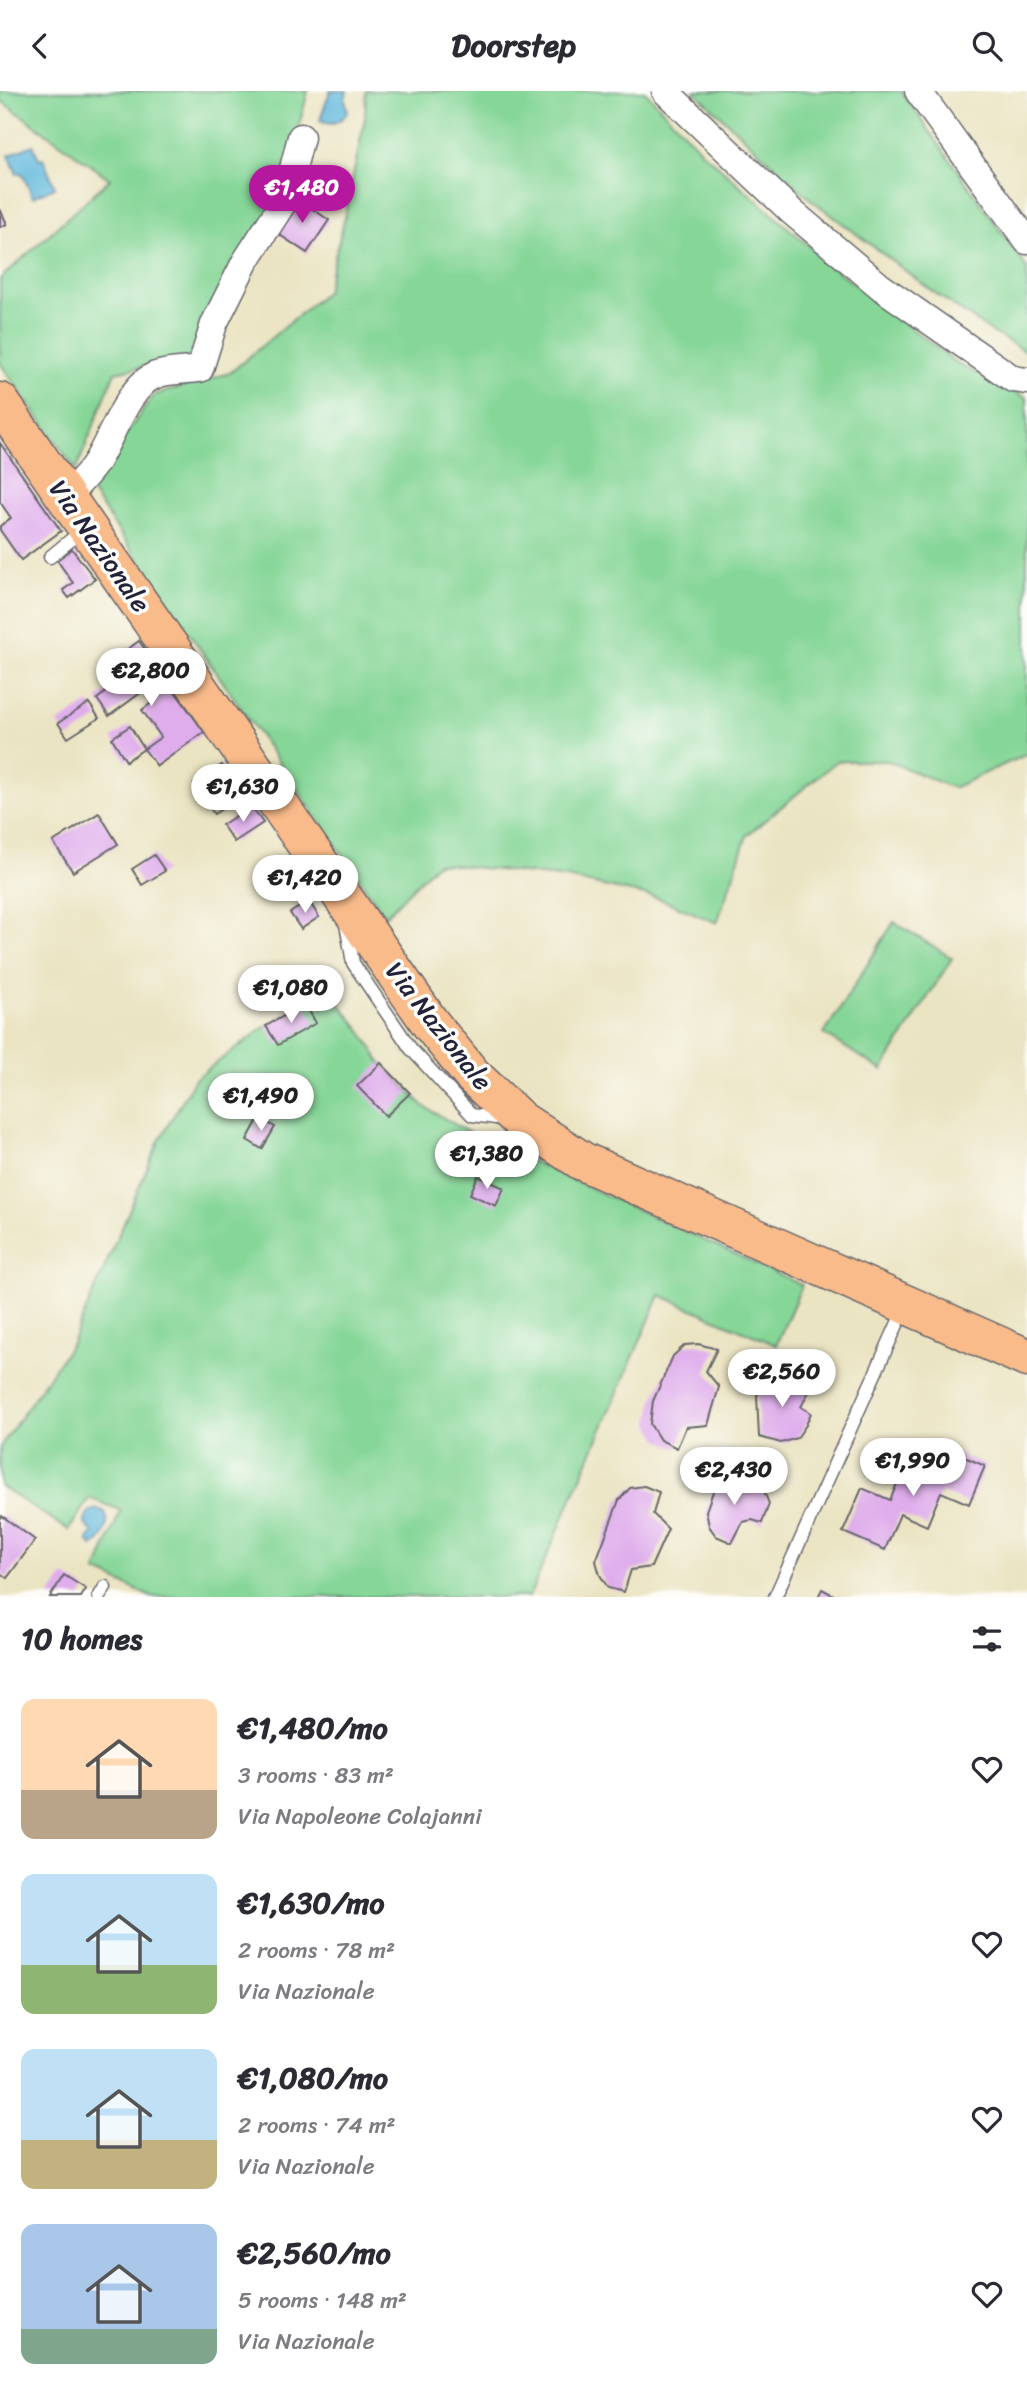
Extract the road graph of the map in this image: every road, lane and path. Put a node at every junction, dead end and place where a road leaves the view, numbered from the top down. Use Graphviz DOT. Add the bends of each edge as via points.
graph roads {
  1 [pos="665,91"];
  2 [pos="918,91"];
  3 [pos="302,138"];
  4 [pos="1027,241"];
  5 [pos="1020,380"];
  6 [pos="0,402"];
  7 [pos="76,512"];
  8 [pos="50,557"];
  9 [pos="906,1304"];
  10 [pos="1025,1357"];
  11 [pos="775,1597"];
  1 -- 5 [label="street" via="792,212 871,279"];
  2 -- 4 [label="street"];
  3 -- 7 [label="street" via="285,200 245,262 214,324 200,369 154,375 135,392 93,467"];
  6 -- 7 [label="main road, Via Nazionale"];
  7 -- 8 [label="lane"];
  7 -- 9 [label="main road, Via Nazionale" via="430,1023 472,1075 521,1121 582,1161"];
  9 -- 10 [label="main road, Via Nazionale"];
  9 -- 11 [label="lane"];
}
